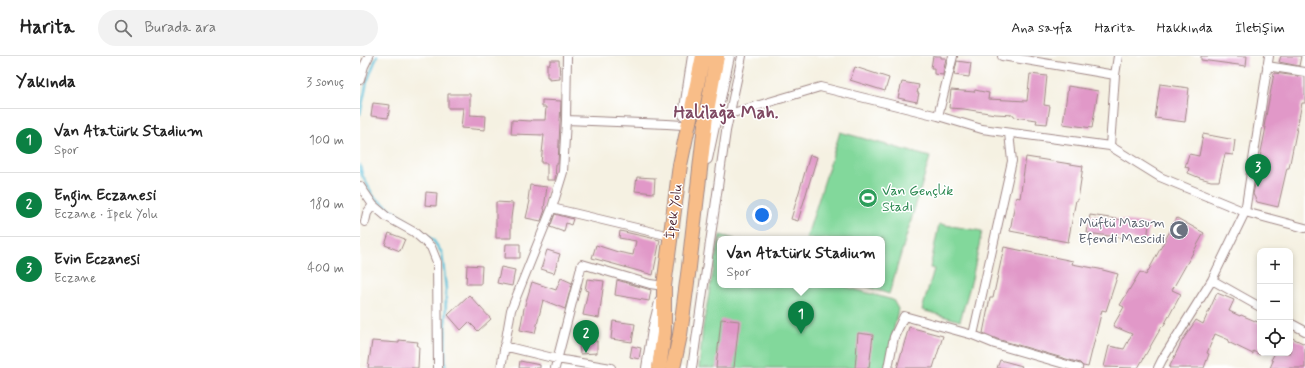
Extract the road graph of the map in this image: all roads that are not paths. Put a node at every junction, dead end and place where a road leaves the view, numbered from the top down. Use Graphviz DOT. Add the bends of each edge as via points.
graph roads {
  1 [pos="369,56"];
  2 [pos="567,56"];
  3 [pos="693,56"];
  4 [pos="703,56"];
  5 [pos="717,56"];
  6 [pos="729,56"];
  7 [pos="742,56"];
  8 [pos="953,56"];
  9 [pos="1002,56"];
  10 [pos="1118,56"];
  11 [pos="1269,56"];
  12 [pos="362,66"];
  13 [pos="1267,66"];
  14 [pos="1305,72"];
  15 [pos="1115,76"];
  16 [pos="360,80"];
  17 [pos="729,114"];
  18 [pos="938,116"];
  19 [pos="716,118"];
  20 [pos="566,120"];
  21 [pos="683,126"];
  22 [pos="1009,133"];
  23 [pos="1110,146"];
  24 [pos="680,165"];
  25 [pos="360,186"];
  26 [pos="696,204"];
  27 [pos="373,205"];
  28 [pos="552,208"];
  29 [pos="1245,212"];
  30 [pos="365,222"];
  31 [pos="1305,228"];
  32 [pos="670,236"];
  33 [pos="1212,280"];
  34 [pos="664,286"];
  35 [pos="1257,305"];
  36 [pos="1293,325"];
  37 [pos="1305,331"];
  38 [pos="680,335"];
  39 [pos="973,335"];
  40 [pos="504,346"];
  41 [pos="558,359"];
  42 [pos="438,368"];
  43 [pos="500,368"];
  44 [pos="555,368"];
  45 [pos="611,368"];
  46 [pos="647,368"];
  47 [pos="659,368"];
  48 [pos="673,368"];
  49 [pos="678,368"];
  50 [pos="692,368"];
  51 [pos="888,368"];
  52 [pos="1078,368"];
  53 [pos="1158,368"];
  1 -- 12 [label="street"];
  2 -- 20 [label="street"];
  3 -- 21 [label="street"];
  4 -- 24 [label="highway, İpek Yolu"];
  5 -- 26 [label="highway, İpek Yolu" via="706,116"];
  6 -- 19 [label="street"];
  7 -- 17 [label="street"];
  8 -- 18 [label="street"];
  9 -- 15 [label="street"];
  10 -- 15 [label="street"];
  11 -- 13 [label="street"];
  12 -- 16 [label="street"];
  13 -- 14 [label="street"];
  13 -- 29 [label="street"];
  15 -- 23 [label="street"];
  17 -- 18 [label="street" via="820,87"];
  17 -- 19 [label="street"];
  17 -- 50 [label="street"];
  18 -- 22 [label="street" via="982,129"];
  19 -- 26 [label="street"];
  20 -- 21 [label="street"];
  20 -- 28 [label="street" via="563,172"];
  21 -- 24 [label="street"];
  22 -- 23 [label="street"];
  22 -- 39 [label="street" via="1012,162"];
  23 -- 29 [label="street" via="1160,177"];
  24 -- 32 [label="highway, İpek Yolu"];
  25 -- 27 [label="street"];
  26 -- 38 [label="highway, İpek Yolu"];
  27 -- 30 [label="street"];
  27 -- 42 [label="street" via="387,217 414,232 431,247 437,262"];
  28 -- 32 [label="street"];
  28 -- 40 [label="street" via="511,310"];
  29 -- 31 [label="street"];
  29 -- 33 [label="street"];
  32 -- 34 [label="highway, İpek Yolu"];
  33 -- 35 [label="street"];
  33 -- 53 [label="street"];
  34 -- 41 [label="street" via="582,264"];
  34 -- 46 [label="street"];
  34 -- 47 [label="highway, İpek Yolu" via="664,333"];
  36 -- 37 [label="street"];
  38 -- 48 [label="highway, İpek Yolu"];
  38 -- 49 [label="street"];
  39 -- 51 [label="street" via="904,316 894,337"];
  39 -- 52 [label="street"];
  40 -- 41 [label="street"];
  40 -- 43 [label="street"];
  41 -- 44 [label="street"];
  41 -- 45 [label="street"];
}
